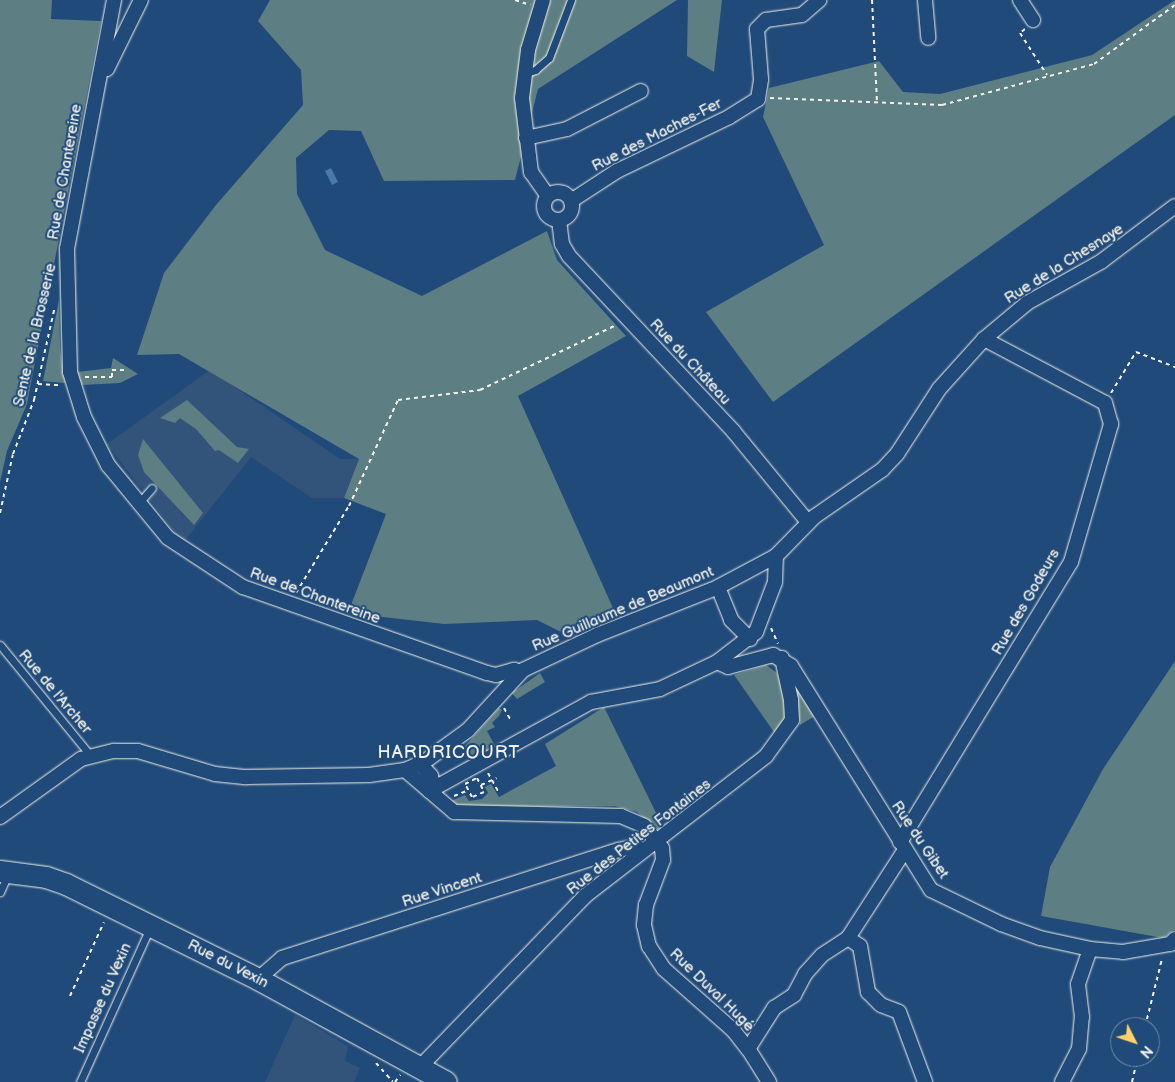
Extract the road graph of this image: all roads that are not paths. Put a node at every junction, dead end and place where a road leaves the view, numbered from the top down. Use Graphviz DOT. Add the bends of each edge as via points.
graph roads {
  1 [pos="114,0"];
  2 [pos="141,0"];
  3 [pos="543,0"];
  4 [pos="571,0"];
  5 [pos="819,0"];
  6 [pos="926,0"];
  7 [pos="1020,0"];
  8 [pos="1033,20"];
  9 [pos="928,38"];
  10 [pos="523,74"];
  11 [pos="640,91"];
  12 [pos="96,93"];
  13 [pos="526,138"];
  14 [pos="548,196"];
  15 [pos="572,200"];
  16 [pos="1175,206"];
  17 [pos="558,220"];
  18 [pos="984,339"];
  19 [pos="152,488"];
  20 [pos="138,505"];
  21 [pos="808,522"];
  22 [pos="776,556"];
  23 [pos="718,587"];
  24 [pos="750,640"];
  25 [pos="0,645"];
  26 [pos="782,658"];
  27 [pos="717,662"];
  28 [pos="520,672"];
  29 [pos="90,755"];
  30 [pos="420,764"];
  31 [pos="405,770"];
  32 [pos="433,791"];
  33 [pos="0,817"];
  34 [pos="648,846"];
  35 [pos="903,846"];
  36 [pos="5,871"];
  37 [pos="0,892"];
  38 [pos="151,926"];
  39 [pos="848,938"];
  40 [pos="1170,943"];
  41 [pos="1090,950"];
  42 [pos="258,979"];
  43 [pos="748,1050"];
  44 [pos="426,1076"];
  45 [pos="80,1082"];
  46 [pos="769,1082"];
  47 [pos="925,1082"];
  48 [pos="1062,1082"];
  1 -- 12 [label="street, Rue de Chantereine"];
  2 -- 12 [label="street"];
  3 -- 10 [label="street, Rue du Château"];
  4 -- 10 [label="lane" via="548,58 535,70"];
  5 -- 15 [label="street, Rue des Maches-Fer" via="802,15 766,20 757,29 762,79 758,99 729,117 617,171"];
  6 -- 9 [label="street"];
  7 -- 8 [label="street"];
  10 -- 13 [label="street, Rue du Château"];
  11 -- 13 [label="street" via="567,129"];
  12 -- 20 [label="street, Rue de Chantereine" via="67,249 67,351 72,382 96,445"];
  13 -- 14 [label="street, Rue du Château" via="531,172"];
  14 -- 15 [label="street" via="560,192"];
  14 -- 17 [label="street, Rue du Château" via="544,204 546,212"];
  15 -- 17 [label="street" via="570,214"];
  16 -- 18 [label="street, Rue de la Chesnaye" via="1102,261 1027,303"];
  17 -- 21 [label="street, Rue du Château" via="565,250 734,432"];
  18 -- 21 [label="street, Rue de la Chesnaye" via="939,389 897,454 882,470"];
  18 -- 35 [label="street, Rue des Godeurs" via="1105,403 1112,424 1071,562"];
  19 -- 20 [label="lane"];
  20 -- 28 [label="street, Rue de Chantereine" via="168,538 243,587 288,606 487,673"];
  21 -- 22 [label="street, Rue Guillaume de Beaumont"];
  22 -- 23 [label="street, Rue Guillaume de Beaumont"];
  22 -- 24 [label="street" via="775,582 759,626"];
  23 -- 24 [label="street" via="731,620"];
  23 -- 28 [label="street, Rue Guillaume de Beaumont" via="597,635"];
  24 -- 27 [label="street"];
  25 -- 29 [label="lane, Rue de l'Archer"];
  26 -- 27 [label="street" via="773,655 725,667"];
  26 -- 34 [label="street, Rue des Petites Fontaines" via="792,705 788,730 756,766"];
  26 -- 35 [label="street, Rue du Gibet" via="794,670"];
  27 -- 32 [label="street" via="660,689 591,702"];
  28 -- 30 [label="street, Rue Guillaume de Beaumont" via="515,682 468,730"];
  29 -- 31 [label="street, Rue Guillaume de Beaumont" via="128,750 215,774 246,777 343,776"];
  29 -- 33 [label="street, Rue Guillaume de Beaumont"];
  30 -- 31 [label="street, Rue Guillaume de Beaumont"];
  30 -- 32 [label="street" via="431,776"];
  31 -- 32 [label="street"];
  32 -- 34 [label="street" via="446,809 461,814 621,816 635,820"];
  34 -- 42 [label="street, Rue Vincent" via="619,850 282,958"];
  34 -- 43 [label="street, Rue Duval Hugé" via="663,860 646,905 644,925 649,946 664,970 733,1030"];
  34 -- 44 [label="street, Rue des Petites Fontaines" via="585,896"];
  35 -- 39 [label="street, Rue des Godeurs"];
  35 -- 41 [label="street, Rue du Gibet" via="931,890 1001,924 1040,938"];
  36 -- 37 [label="lane"];
  36 -- 38 [label="main road, Rue du Vexin" via="52,879"];
  38 -- 42 [label="main road, Rue du Vexin"];
  38 -- 45 [label="lane, Impasse du Vexin"];
  39 -- 43 [label="street" via="822,955 794,995 769,1014"];
  39 -- 47 [label="street" via="860,946 868,992 881,1005 899,1012"];
  40 -- 41 [label="street, Rue du Gibet" via="1123,952"];
  41 -- 48 [label="street" via="1078,984 1082,1017 1079,1049"];
  42 -- 44 [label="main road, Rue du Vexin"];
  43 -- 46 [label="street, Rue Duval Hugé"];
}
